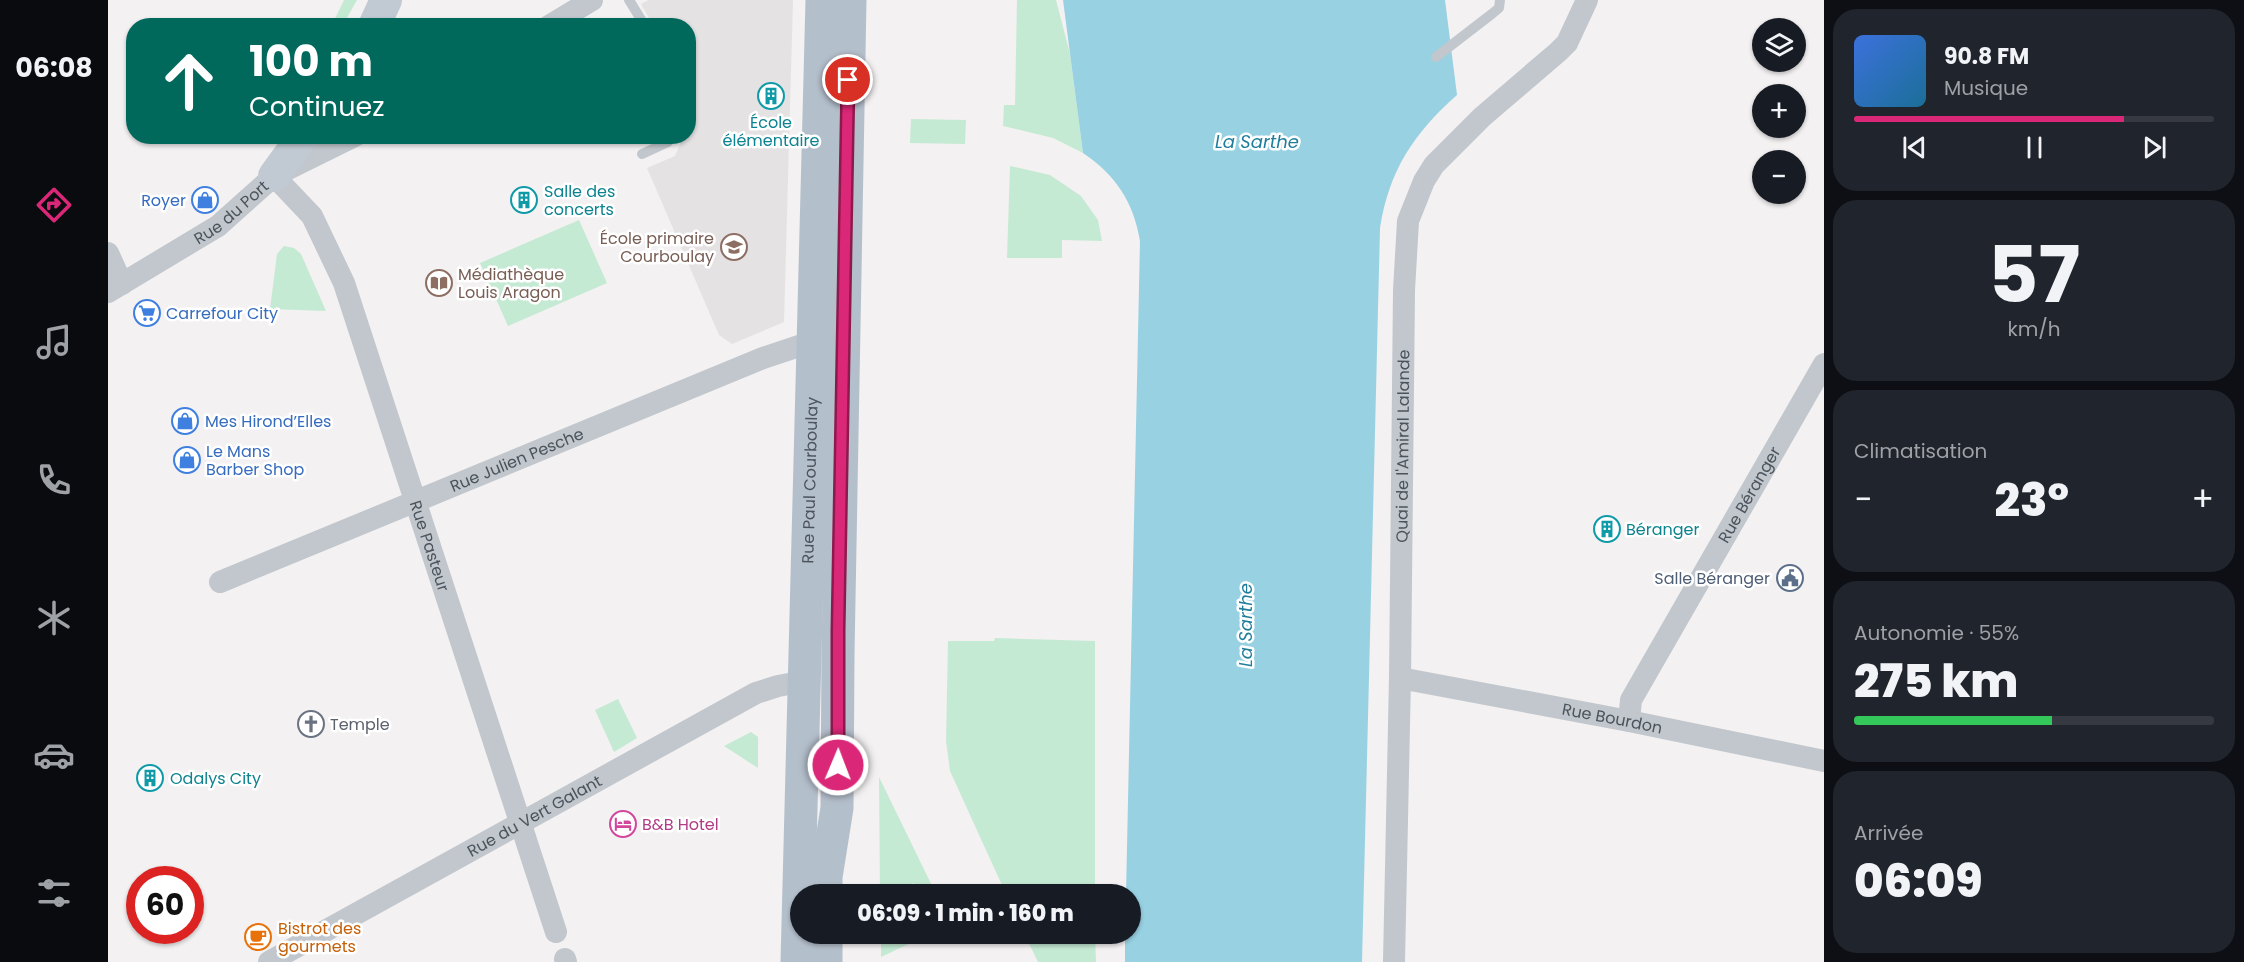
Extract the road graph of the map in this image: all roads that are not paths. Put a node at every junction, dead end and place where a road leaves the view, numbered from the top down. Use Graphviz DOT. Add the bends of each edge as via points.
graph roads {
  1 [pos="386,0"];
  2 [pos="592,0"];
  3 [pos="629,0"];
  4 [pos="822,0"];
  5 [pos="850,0"];
  6 [pos="1500,0"];
  7 [pos="1586,0"];
  8 [pos="378,18"];
  9 [pos="562,18"];
  10 [pos="640,18"];
  11 [pos="1436,57"];
  12 [pos="297,144"];
  13 [pos="339,144"];
  14 [pos="664,144"];
  15 [pos="642,154"];
  16 [pos="274,176"];
  17 [pos="108,253"];
  18 [pos="115,288"];
  19 [pos="814,341"];
  20 [pos="1824,364"];
  21 [pos="415,501"];
  22 [pos="220,582"];
  23 [pos="1400,678"];
  24 [pos="805,681"];
  25 [pos="839,681"];
  26 [pos="1629,721"];
  27 [pos="1824,761"];
  28 [pos="520,823"];
  29 [pos="826,884"];
  30 [pos="556,932"];
  31 [pos="826,944"];
  32 [pos="269,962"];
  33 [pos="797,962"];
  34 [pos="826,962"];
  35 [pos="1394,962"];
  1 -- 8 [label="main road"];
  2 -- 9 [label="street"];
  3 -- 10 [label="lane"];
  4 -- 19 [label="main road, Rue Paul Courboulay"];
  5 -- 25 [label="main road, Rue Paul Courboulay"];
  6 -- 11 [label="lane" via="1494,13"];
  7 -- 23 [label="street, Quai de l'Amiral Lalande" via="1567,43 1434,165 1408,221"];
  12 -- 16 [label="main road"];
  13 -- 16 [label="street, Rue du Port"];
  14 -- 15 [label="lane"];
  16 -- 18 [label="street, Rue du Port" via="218,226"];
  16 -- 21 [label="street, Rue Pasteur" via="312,216 344,283"];
  17 -- 18 [label="street"];
  19 -- 21 [label="street, Rue Julien Pesche" via="763,358"];
  19 -- 24 [label="main road, Rue Paul Courboulay"];
  20 -- 26 [label="street, Rue Béranger" via="1631,700"];
  21 -- 22 [label="street, Rue Julien Pesche"];
  21 -- 28 [label="street, Rue Pasteur"];
  23 -- 26 [label="street, Rue Bourdon"];
  23 -- 35 [label="street, Quai de l'Amiral Lalande"];
  24 -- 25 [label="main road"];
  24 -- 28 [label="street, Rue du Vert Galant" via="756,693"];
  24 -- 33 [label="main road, Rue Paul Courboulay"];
  25 -- 29 [label="main road, Rue Paul Courboulay" via="837,808"];
  26 -- 27 [label="street, Rue Bourdon"];
  28 -- 30 [label="street, Rue Pasteur"];
  28 -- 32 [label="street, Rue du Vert Galant"];
  31 -- 34 [label="main road"];
}
